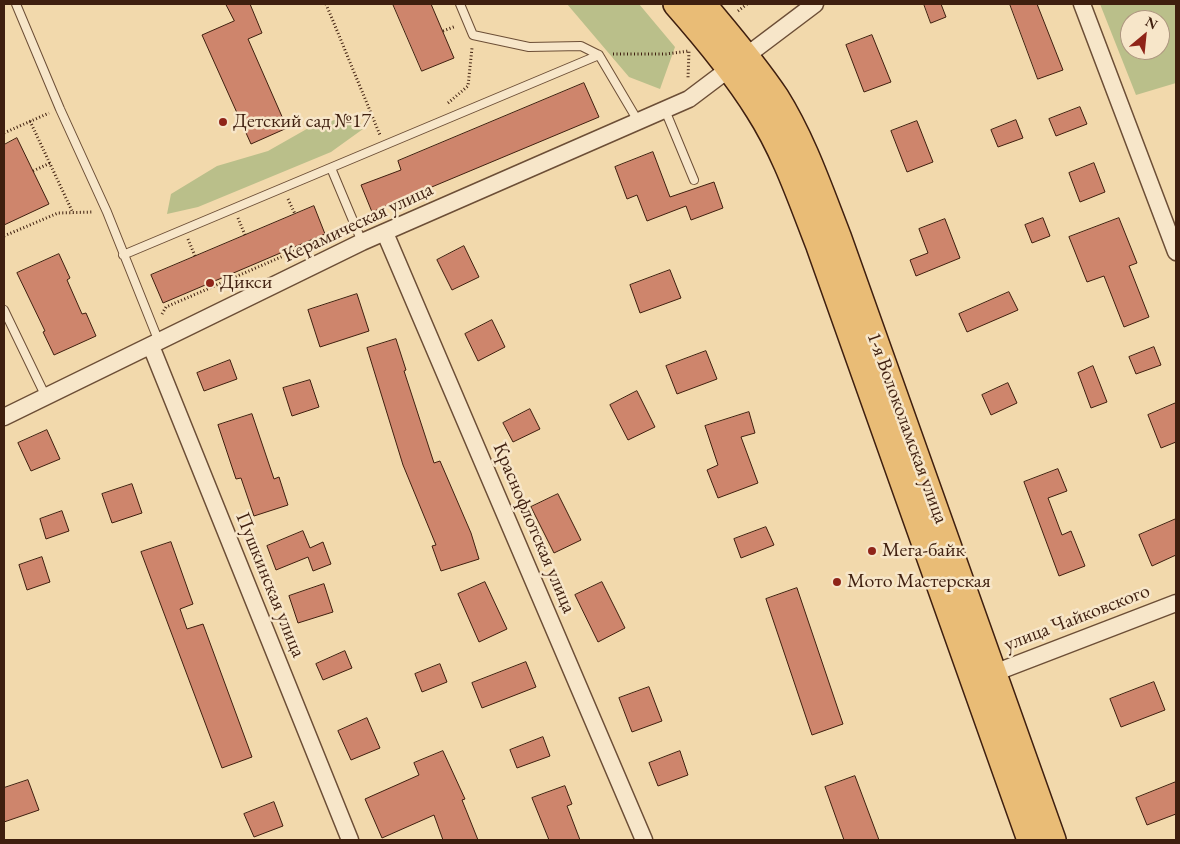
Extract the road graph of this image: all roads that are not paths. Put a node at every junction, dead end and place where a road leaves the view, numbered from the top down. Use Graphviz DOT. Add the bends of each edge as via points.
graph roads {
  1 [pos="16,4"];
  2 [pos="460,4"];
  3 [pos="676,4"];
  4 [pos="703,4"];
  5 [pos="815,4"];
  6 [pos="1082,4"];
  7 [pos="599,55"];
  8 [pos="738,63"];
  9 [pos="665,110"];
  10 [pos="639,122"];
  11 [pos="331,168"];
  12 [pos="694,180"];
  13 [pos="385,233"];
  14 [pos="362,242"];
  15 [pos="1176,252"];
  16 [pos="123,255"];
  17 [pos="4,310"];
  18 [pos="155,344"];
  19 [pos="46,397"];
  20 [pos="4,417"];
  21 [pos="1176,603"];
  22 [pos="994,673"];
  23 [pos="350,840"];
  24 [pos="644,840"];
  25 [pos="1030,840"];
  26 [pos="1053,840"];
  1 -- 16 [label="lane"];
  2 -- 7 [label="lane" via="474,35 529,47 581,46"];
  3 -- 8 [label="main road, 1-я Волоколамская улица"];
  4 -- 8 [label="main road, 1-я Волоколамская улица"];
  5 -- 8 [label="street"];
  6 -- 15 [label="street"];
  7 -- 10 [label="lane"];
  7 -- 11 [label="lane"];
  8 -- 9 [label="street, Керамическая улица" via="696,95"];
  8 -- 22 [label="main road, 1-я Волоколамская улица" via="784,111 816,181"];
  8 -- 25 [label="main road, 1-я Волоколамская улица" via="758,110 780,149 816,237"];
  9 -- 10 [label="street, Керамическая улица"];
  9 -- 12 [label="lane"];
  10 -- 13 [label="street, Керамическая улица"];
  11 -- 14 [label="lane"];
  11 -- 16 [label="lane"];
  13 -- 14 [label="street, Керамическая улица"];
  13 -- 24 [label="street, Краснофлотская улица"];
  14 -- 18 [label="street, Керамическая улица"];
  16 -- 18 [label="lane"];
  17 -- 19 [label="lane"];
  18 -- 19 [label="street, Керамическая улица"];
  18 -- 23 [label="street, Пушкинская улица"];
  19 -- 20 [label="street, Керамическая улица"];
  21 -- 22 [label="street, улица Чайковского"];
  22 -- 26 [label="main road, 1-я Волоколамская улица"];
}
